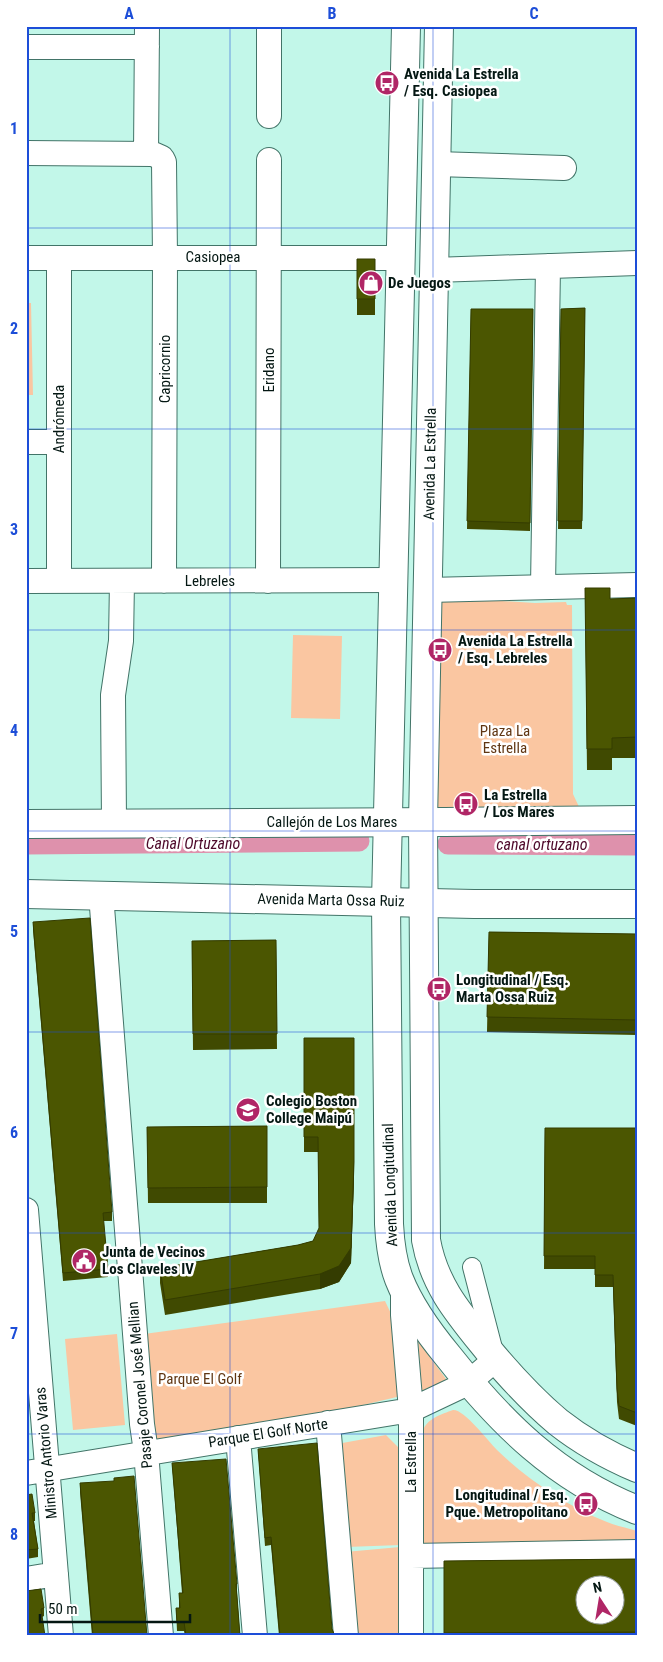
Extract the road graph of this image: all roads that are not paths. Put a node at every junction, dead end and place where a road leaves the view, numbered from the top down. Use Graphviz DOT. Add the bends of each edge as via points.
graph roads {
  1 [pos="269,26"];
  2 [pos="406,26"];
  3 [pos="439,26"];
  4 [pos="147,37"];
  5 [pos="26,48"];
  6 [pos="269,116"];
  7 [pos="26,153"];
  8 [pos="154,156"];
  9 [pos="269,160"];
  10 [pos="436,164"];
  11 [pos="564,168"];
  12 [pos="26,258"];
  13 [pos="59,258"];
  14 [pos="165,258"];
  15 [pos="269,258"];
  16 [pos="400,258"];
  17 [pos="637,263"];
  18 [pos="548,266"];
  19 [pos="434,270"];
  20 [pos="26,442"];
  21 [pos="59,442"];
  22 [pos="268,580"];
  23 [pos="393,580"];
  24 [pos="26,581"];
  25 [pos="59,581"];
  26 [pos="122,581"];
  27 [pos="164,581"];
  28 [pos="637,585"];
  29 [pos="544,587"];
  30 [pos="428,590"];
  31 [pos="637,820"];
  32 [pos="114,822"];
  33 [pos="388,822"];
  34 [pos="423,822"];
  35 [pos="26,824"];
  36 [pos="26,894"];
  37 [pos="101,894"];
  38 [pos="386,902"];
  39 [pos="423,902"];
  40 [pos="637,904"];
  41 [pos="26,1210"];
  42 [pos="472,1267"];
  43 [pos="403,1289"];
  44 [pos="496,1359"];
  45 [pos="468,1383"];
  46 [pos="411,1410"];
  47 [pos="328,1423"];
  48 [pos="238,1438"];
  49 [pos="146,1452"];
  50 [pos="637,1468"];
  51 [pos="37,1471"];
  52 [pos="637,1510"];
  53 [pos="637,1552"];
  54 [pos="411,1556"];
  55 [pos="56,1574"];
  56 [pos="26,1579"];
  57 [pos="61,1636"];
  58 [pos="160,1636"];
  59 [pos="255,1636"];
  60 [pos="346,1636"];
  61 [pos="411,1636"];
  1 -- 6 [label="street"];
  2 -- 16 [label="main road"];
  3 -- 10 [label="main road, Avenida La Estrella"];
  4 -- 5 [label="street"];
  4 -- 8 [label="street, Capricornio"];
  7 -- 8 [label="street"];
  8 -- 14 [label="street, Capricornio" via="165,167"];
  9 -- 15 [label="street, Eridano"];
  10 -- 11 [label="street"];
  10 -- 19 [label="main road, Avenida La Estrella"];
  12 -- 13 [label="street, Casiopea"];
  13 -- 14 [label="street, Casiopea"];
  13 -- 21 [label="street, Andrómeda"];
  14 -- 15 [label="street, Casiopea"];
  14 -- 27 [label="street, Capricornio"];
  15 -- 16 [label="street, Casiopea"];
  15 -- 22 [label="street, Eridano"];
  16 -- 23 [label="main road"];
  17 -- 18 [label="street"];
  18 -- 19 [label="street"];
  18 -- 29 [label="street"];
  19 -- 30 [label="main road, Avenida La Estrella"];
  20 -- 21 [label="street"];
  21 -- 25 [label="street, Andrómeda"];
  22 -- 23 [label="street, Lebreles"];
  22 -- 27 [label="street, Lebreles"];
  23 -- 33 [label="main road"];
  24 -- 25 [label="street, Lebreles"];
  25 -- 26 [label="street, Lebreles"];
  26 -- 27 [label="street, Lebreles"];
  26 -- 32 [label="street" via="122,628 113,696"];
  28 -- 29 [label="street"];
  29 -- 30 [label="street"];
  30 -- 34 [label="main road, Avenida La Estrella"];
  31 -- 34 [label="main road, Callejón de Los Mares"];
  32 -- 33 [label="main road, Callejón de Los Mares"];
  32 -- 35 [label="main road, Callejón de Los Mares"];
  33 -- 34 [label="main road, Callejón de Los Mares"];
  33 -- 38 [label="main road"];
  34 -- 39 [label="main road, Avenida La Estrella"];
  36 -- 37 [label="main road, Avenida Marta Ossa Ruiz"];
  37 -- 38 [label="main road, Avenida Marta Ossa Ruiz"];
  37 -- 49 [label="street, Pasaje Coronel José Mellian"];
  38 -- 39 [label="main road, Avenida Marta Ossa Ruiz"];
  38 -- 43 [label="main road, Avenida Longitudinal" via="389,1224 392,1256"];
  39 -- 40 [label="main road, Avenida Marta Ossa Ruiz"];
  39 -- 44 [label="main road" via="426,1240 432,1264 447,1297"];
  41 -- 51 [label="street, Ministro Antorio Varas"];
  42 -- 44 [label="street"];
  43 -- 45 [label="main road, Avenida Longitudinal" via="425,1326"];
  43 -- 46 [label="street, La Estrella"];
  44 -- 45 [label="street, Parque El Golf Norte"];
  44 -- 50 [label="main road" via="558,1422 585,1441"];
  45 -- 46 [label="street, Parque El Golf Norte"];
  45 -- 52 [label="main road, Avenida Longitudinal" via="510,1427 551,1462 593,1489"];
  46 -- 47 [label="street, Parque El Golf Norte"];
  46 -- 54 [label="street, La Estrella"];
  47 -- 48 [label="street, Parque El Golf Norte"];
  47 -- 60 [label="street"];
  48 -- 49 [label="street, Parque El Golf Norte"];
  48 -- 59 [label="street"];
  49 -- 51 [label="street, Parque El Golf Norte"];
  49 -- 58 [label="street, Pasaje Coronel José Mellian"];
  51 -- 55 [label="street, Ministro Antorio Varas"];
  53 -- 54 [label="street"];
  54 -- 61 [label="street, La Estrella"];
  55 -- 56 [label="street"];
  55 -- 57 [label="street, Ministro Antorio Varas"];
}
